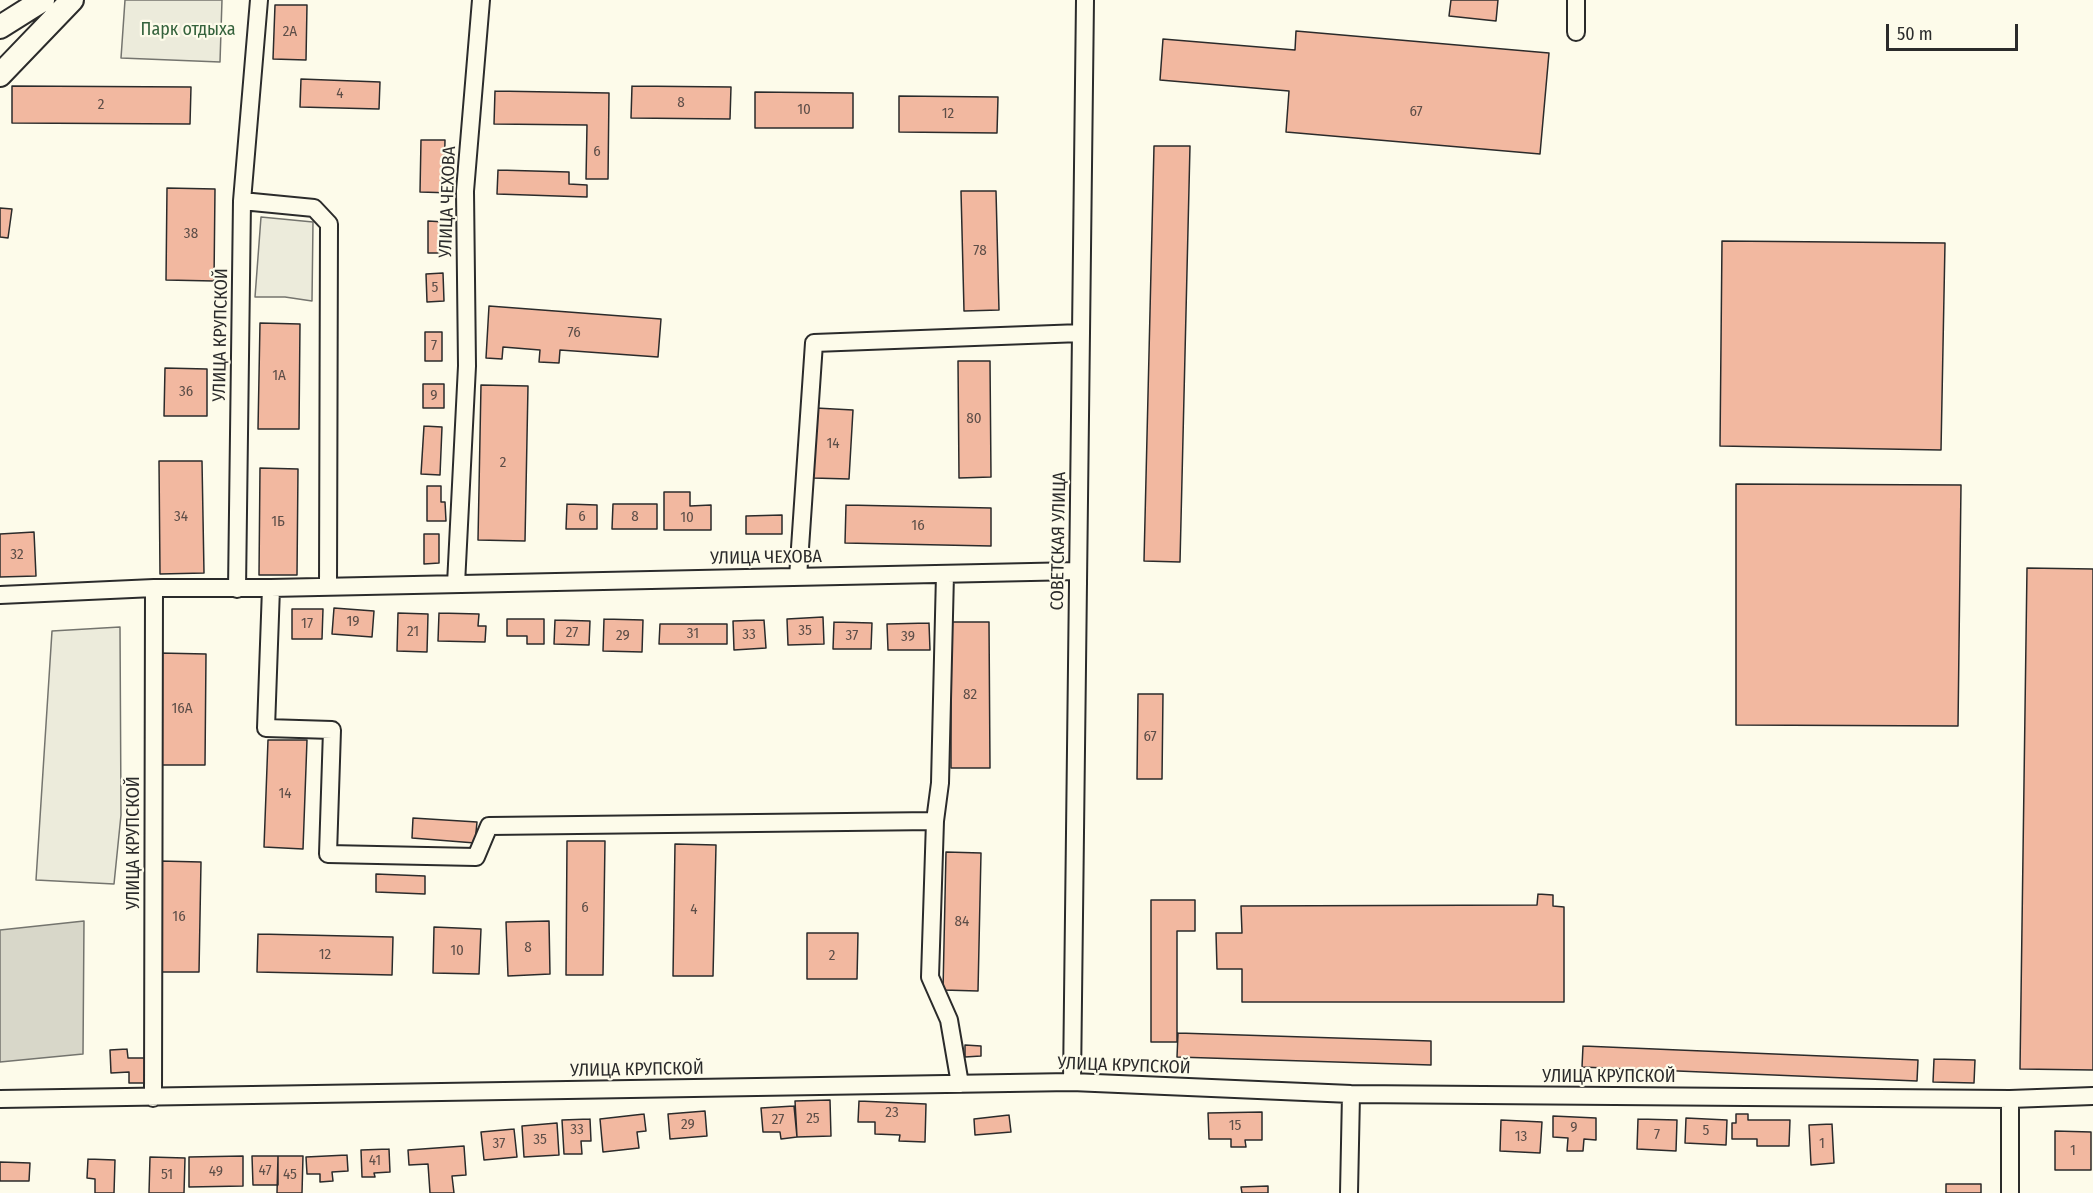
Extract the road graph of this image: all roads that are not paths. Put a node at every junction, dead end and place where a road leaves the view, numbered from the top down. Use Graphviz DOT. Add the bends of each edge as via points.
graph roads {
  1 [pos="43,0"];
  2 [pos="72,0"];
  3 [pos="260,0"];
  4 [pos="481,0"];
  5 [pos="1085,0"];
  6 [pos="1576,0"];
  7 [pos="0,27"];
  8 [pos="1576,32"];
  9 [pos="0,75"];
  10 [pos="242,201"];
  11 [pos="1081,333"];
  12 [pos="1078,571"];
  13 [pos="945,574"];
  14 [pos="798,577"];
  15 [pos="456,584"];
  16 [pos="328,587"];
  17 [pos="154,588"];
  18 [pos="271,588"];
  19 [pos="237,589"];
  20 [pos="0,595"];
  21 [pos="935,821"];
  22 [pos="1072,1082"];
  23 [pos="960,1084"];
  24 [pos="1351,1094"];
  25 [pos="2093,1096"];
  26 [pos="153,1098"];
  27 [pos="0,1099"];
  28 [pos="2010,1099"];
  29 [pos="1349,1193"];
  30 [pos="2010,1193"];
  1 -- 7 [label="main road"];
  2 -- 9 [label="main road"];
  3 -- 10 [label="street, УЛИЦА КРУПСКОЙ"];
  4 -- 15 [label="street, УЛИЦА ЧЕХОВА" via="465,191 467,366"];
  5 -- 11 [label="street, СОВЕТСКАЯ УЛИЦА"];
  6 -- 8 [label="street"];
  10 -- 16 [label="street" via="314,208 329,224"];
  10 -- 19 [label="street, УЛИЦА КРУПСКОЙ"];
  11 -- 12 [label="street, СОВЕТСКАЯ УЛИЦА"];
  11 -- 14 [label="street" via="814,343"];
  12 -- 13 [label="street, УЛИЦА ЧЕХОВА"];
  12 -- 22 [label="street, СОВЕТСКАЯ УЛИЦА"];
  13 -- 14 [label="street, УЛИЦА ЧЕХОВА"];
  13 -- 21 [label="street" via="940,783"];
  14 -- 15 [label="street, УЛИЦА ЧЕХОВА"];
  15 -- 16 [label="street, УЛИЦА ЧЕХОВА"];
  16 -- 18 [label="street, УЛИЦА ЧЕХОВА"];
  17 -- 19 [label="street"];
  17 -- 20 [label="street"];
  17 -- 26 [label="street, УЛИЦА КРУПСКОЙ"];
  18 -- 19 [label="street, УЛИЦА ЧЕХОВА"];
  18 -- 21 [label="street" via="266,728 332,730 328,854 476,857 489,826"];
  21 -- 23 [label="street" via="930,977 949,1020"];
  22 -- 23 [label="street, УЛИЦА КРУПСКОЙ"];
  22 -- 24 [label="street, УЛИЦА КРУПСКОЙ"];
  23 -- 26 [label="street, УЛИЦА КРУПСКОЙ"];
  24 -- 28 [label="street, УЛИЦА КРУПСКОЙ"];
  24 -- 29 [label="street"];
  25 -- 28 [label="street, УЛИЦА КРУПСКОЙ"];
  26 -- 27 [label="street, УЛИЦА КРУПСКОЙ"];
  28 -- 30 [label="street"];
}
